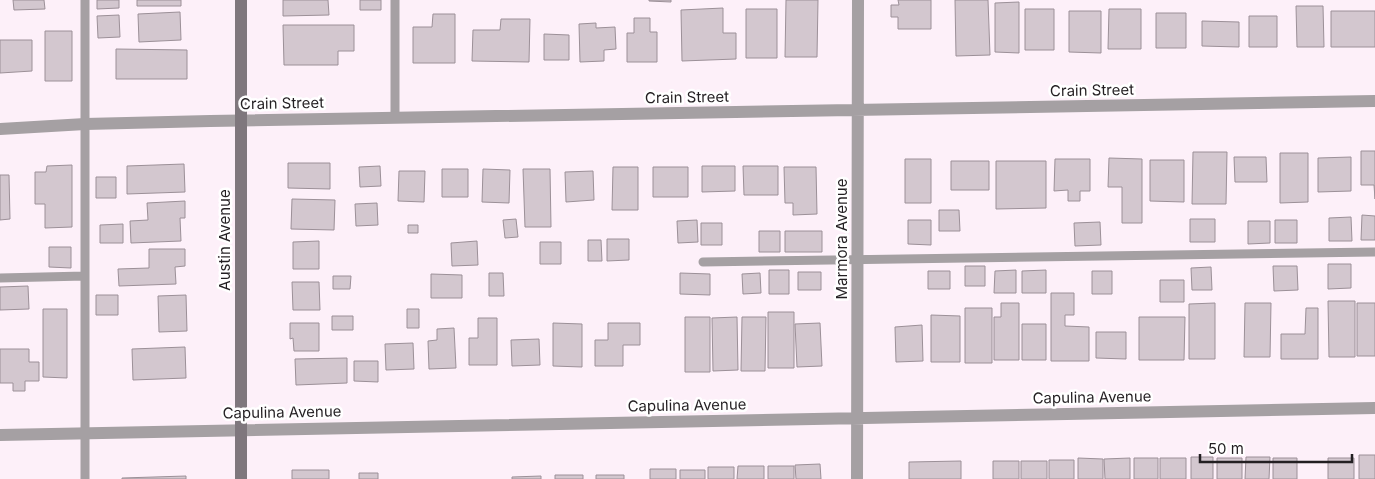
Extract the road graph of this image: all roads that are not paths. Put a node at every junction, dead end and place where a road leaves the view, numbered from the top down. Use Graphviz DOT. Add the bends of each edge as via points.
graph roads {
  1 [pos="85,0"];
  2 [pos="241,0"];
  3 [pos="395,0"];
  4 [pos="858,0"];
  5 [pos="1375,101"];
  6 [pos="858,110"];
  7 [pos="395,118"];
  8 [pos="239,121"];
  9 [pos="85,124"];
  10 [pos="0,130"];
  11 [pos="1375,252"];
  12 [pos="857,260"];
  13 [pos="703,262"];
  14 [pos="85,276"];
  15 [pos="0,278"];
  16 [pos="1375,408"];
  17 [pos="857,418"];
  18 [pos="241,429"];
  19 [pos="85,434"];
  20 [pos="0,435"];
  21 [pos="84,479"];
  22 [pos="241,479"];
  23 [pos="856,479"];
  1 -- 9 [label="lane"];
  2 -- 8 [label="street, Austin Avenue"];
  3 -- 7 [label="lane"];
  4 -- 6 [label="street, Marmora Avenue"];
  5 -- 6 [label="street, Crain Street"];
  6 -- 7 [label="street, Crain Street"];
  6 -- 12 [label="street, Marmora Avenue"];
  7 -- 8 [label="street, Crain Street"];
  8 -- 9 [label="street, Crain Street"];
  8 -- 18 [label="street, Austin Avenue"];
  9 -- 10 [label="street, Crain Street"];
  9 -- 14 [label="lane"];
  11 -- 12 [label="lane"];
  12 -- 13 [label="lane"];
  12 -- 17 [label="street, Marmora Avenue"];
  14 -- 15 [label="lane"];
  14 -- 19 [label="lane"];
  16 -- 17 [label="street, Capulina Avenue"];
  17 -- 18 [label="street, Capulina Avenue"];
  17 -- 23 [label="street, Marmora Avenue"];
  18 -- 19 [label="street, Capulina Avenue"];
  18 -- 22 [label="street, Austin Avenue"];
  19 -- 20 [label="street, Capulina Avenue"];
  19 -- 21 [label="lane"];
}
